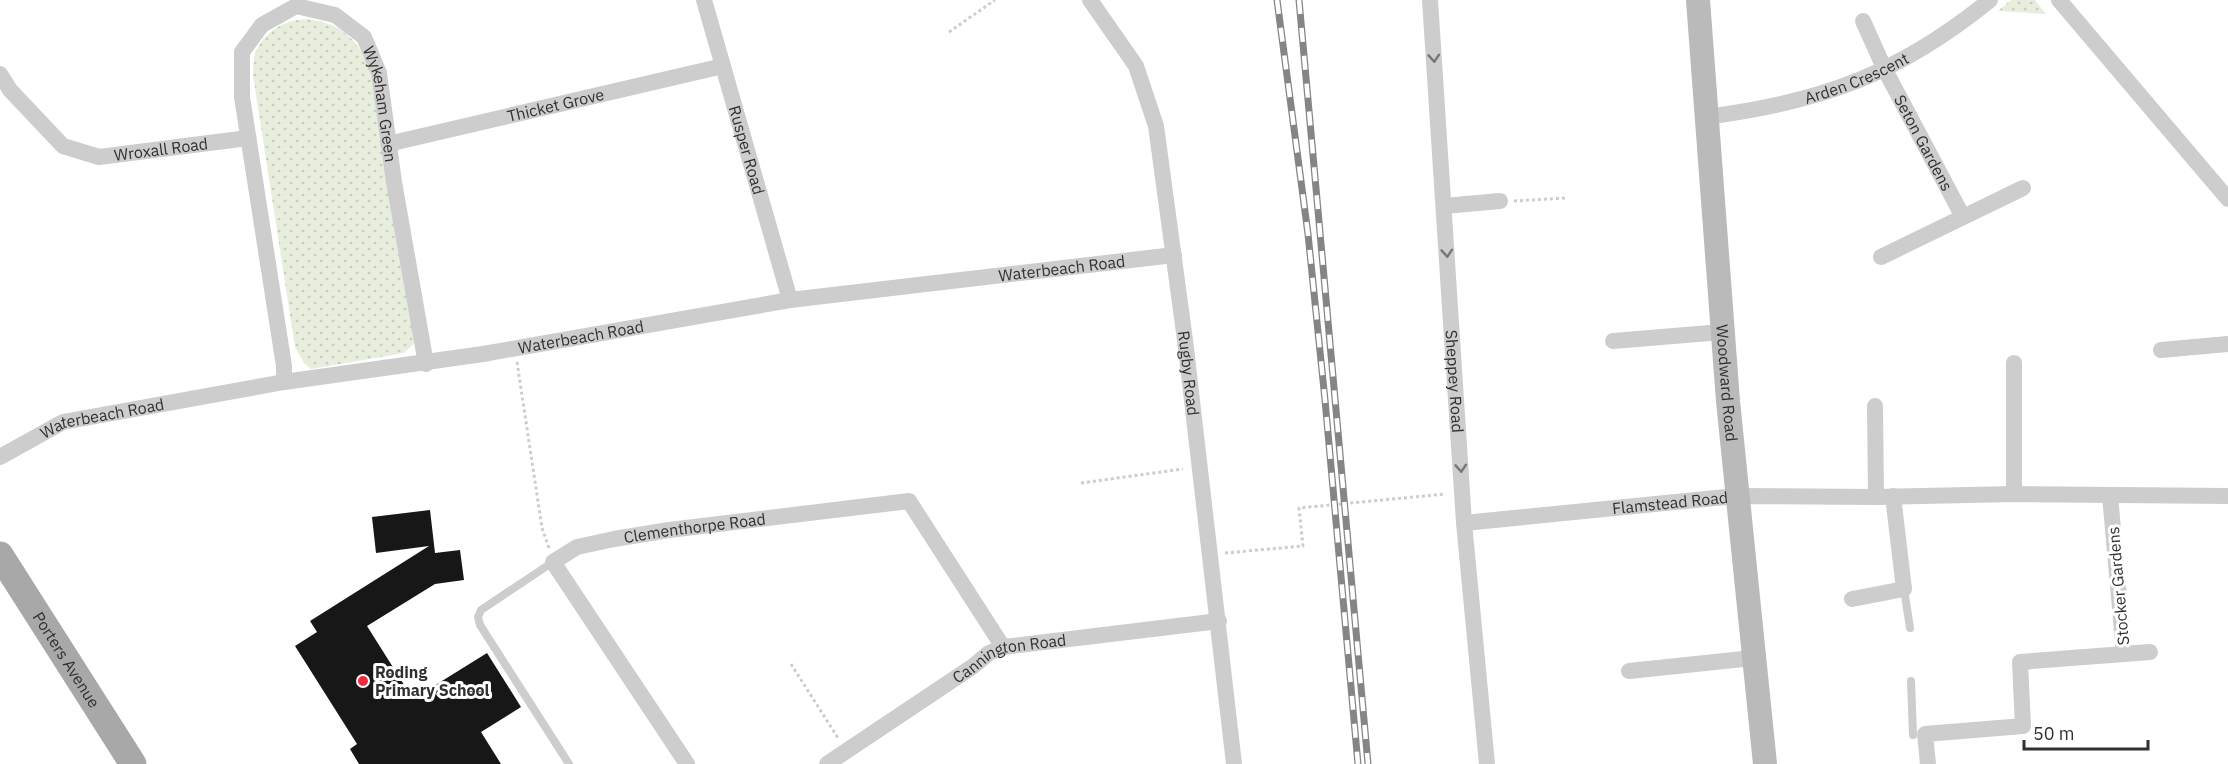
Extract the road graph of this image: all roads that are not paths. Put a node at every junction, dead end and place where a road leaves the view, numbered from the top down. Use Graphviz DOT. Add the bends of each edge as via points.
graph roads {
  1 [pos="704,0"];
  2 [pos="1090,0"];
  3 [pos="1430,0"];
  4 [pos="1698,0"];
  5 [pos="1990,0"];
  6 [pos="2059,0"];
  7 [pos="296,3"];
  8 [pos="1863,21"];
  9 [pos="723,66"];
  10 [pos="1885,70"];
  11 [pos="0,74"];
  12 [pos="1706,117"];
  13 [pos="248,138"];
  14 [pos="388,144"];
  15 [pos="2023,188"];
  16 [pos="2228,199"];
  17 [pos="1500,201"];
  18 [pos="1444,206"];
  19 [pos="1964,217"];
  20 [pos="1173,255"];
  21 [pos="1881,257"];
  22 [pos="790,300"];
  23 [pos="1722,332"];
  24 [pos="1613,341"];
  25 [pos="2228,344"];
  26 [pos="2161,350"];
  27 [pos="2014,363"];
  28 [pos="426,364"];
  29 [pos="284,382"];
  30 [pos="1875,406"];
  31 [pos="0,457"];
  32 [pos="2014,494"];
  33 [pos="2110,495"];
  34 [pos="1736,496"];
  35 [pos="1884,496"];
  36 [pos="2228,496"];
  37 [pos="1464,524"];
  38 [pos="553,562"];
  39 [pos="4,572"];
  40 [pos="1904,590"];
  41 [pos="1852,599"];
  42 [pos="1219,621"];
  43 [pos="1910,628"];
  44 [pos="1003,647"];
  45 [pos="2150,652"];
  46 [pos="2124,654"];
  47 [pos="1753,658"];
  48 [pos="1629,671"];
  49 [pos="1911,681"];
  50 [pos="1916,735"];
  51 [pos="850,758"];
  52 [pos="133,764"];
  53 [pos="569,764"];
  54 [pos="687,764"];
  55 [pos="828,764"];
  56 [pos="1234,764"];
  57 [pos="1487,764"];
  58 [pos="1765,764"];
  59 [pos="1928,764"];
  1 -- 9 [label="street, Rusper Road"];
  2 -- 20 [label="street, Rugby Road" via="1136,66 1153,116"];
  3 -- 18 [label="street, Sheppey Road, one-way"];
  4 -- 12 [label="street, Woodward Road"];
  5 -- 10 [label="street, Arden Crescent" via="1935,42"];
  6 -- 16 [label="street"];
  7 -- 13 [label="street, Wykeham Green" via="262,25 242,52 242,97"];
  7 -- 14 [label="street, Wykeham Green" via="335,15 364,37 379,72"];
  8 -- 10 [label="street, Seton Gardens"];
  9 -- 14 [label="street, Thicket Grove"];
  9 -- 22 [label="street, Rusper Road"];
  10 -- 12 [label="street, Arden Crescent" via="1800,101"];
  10 -- 19 [label="street, Seton Gardens"];
  11 -- 13 [label="street, Wroxall Road" via="10,90 63,146 99,156"];
  12 -- 23 [label="street, Woodward Road"];
  13 -- 29 [label="street, Wykeham Green"];
  14 -- 28 [label="street, Wykeham Green"];
  15 -- 19 [label="street"];
  17 -- 18 [label="street"];
  18 -- 37 [label="street, Sheppey Road, one-way"];
  19 -- 21 [label="street"];
  20 -- 22 [label="street, Waterbeach Road"];
  20 -- 42 [label="street, Rugby Road"];
  22 -- 28 [label="street, Waterbeach Road"];
  23 -- 24 [label="street"];
  23 -- 34 [label="street, Woodward Road"];
  25 -- 26 [label="street"];
  27 -- 32 [label="street"];
  28 -- 29 [label="street, Waterbeach Road"];
  29 -- 31 [label="street, Waterbeach Road" via="63,422"];
  30 -- 35 [label="street"];
  32 -- 33 [label="street, Flamstead Road"];
  32 -- 35 [label="street, Flamstead Road"];
  33 -- 36 [label="street, Flamstead Road"];
  33 -- 46 [label="street, Stocker Gardens"];
  34 -- 35 [label="street, Flamstead Road"];
  34 -- 37 [label="street, Flamstead Road"];
  34 -- 47 [label="street, Woodward Road"];
  35 -- 40 [label="street"];
  37 -- 57 [label="street, Sheppey Road"];
  38 -- 44 [label="street, Clementhorpe Road" via="577,547 614,539 909,501"];
  38 -- 53 [label="lane" via="481,610 477,617"];
  38 -- 54 [label="street"];
  39 -- 52 [label="main road, Porters Avenue"];
  40 -- 41 [label="street"];
  40 -- 43 [label="lane"];
  42 -- 44 [label="street, Cannington Road"];
  42 -- 56 [label="street, Rugby Road"];
  44 -- 51 [label="street, Cannington Road" via="989,653"];
  45 -- 46 [label="street"];
  46 -- 50 [label="street, Stocker Gardens" via="2020,662 2023,726"];
  47 -- 48 [label="street"];
  47 -- 58 [label="street, Woodward Road"];
  49 -- 50 [label="lane"];
  50 -- 59 [label="street"];
  51 -- 55 [label="street, Cannington Road"];
}
